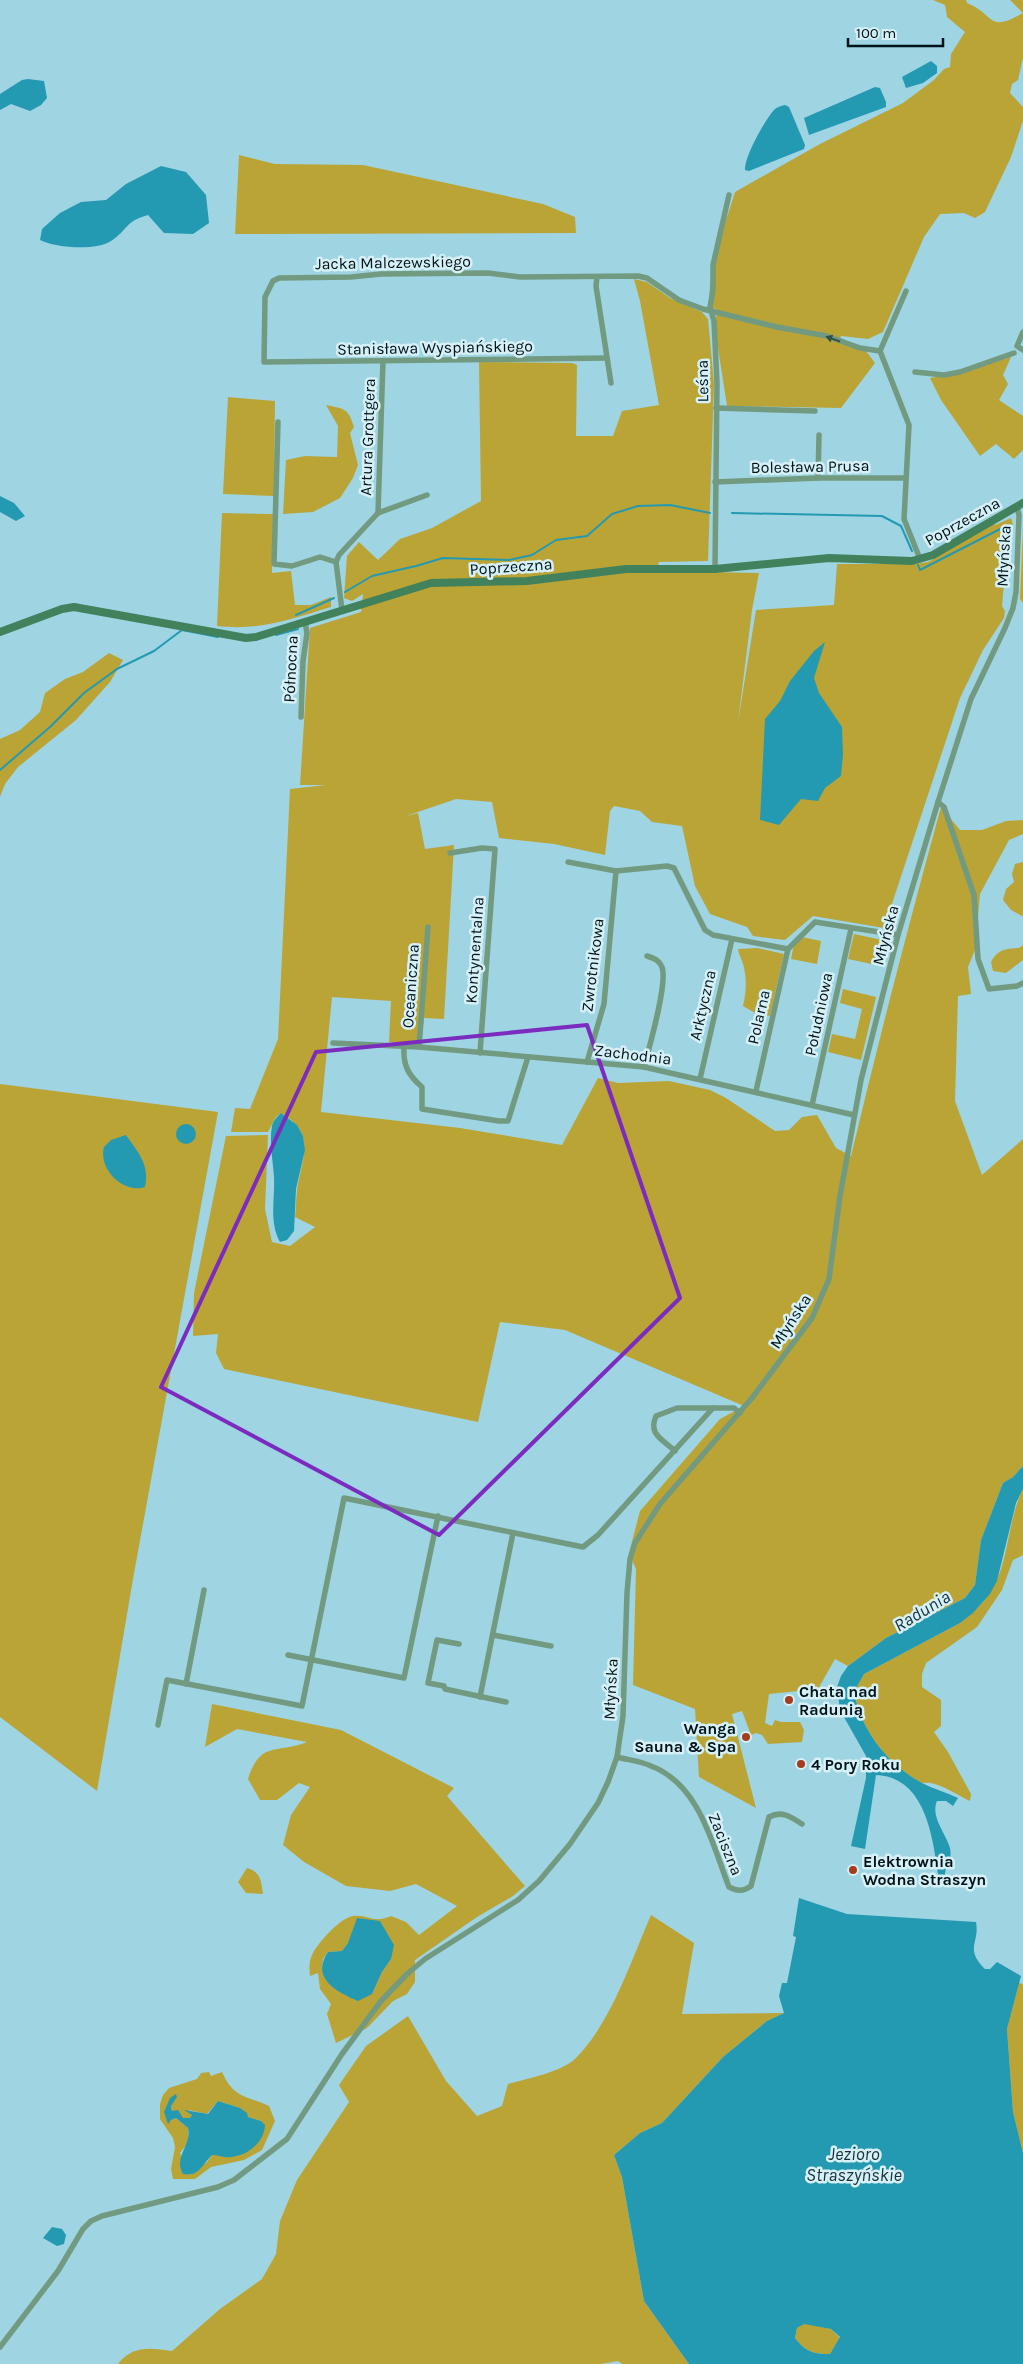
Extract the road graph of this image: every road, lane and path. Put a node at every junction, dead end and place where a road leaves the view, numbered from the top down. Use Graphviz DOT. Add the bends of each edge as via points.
graph roads {
  1 [pos="730,196"];
  2 [pos="597,277"];
  3 [pos="906,292"];
  4 [pos="711,310"];
  5 [pos="1023,332"];
  6 [pos="1023,350"];
  7 [pos="880,351"];
  8 [pos="1014,353"];
  9 [pos="607,358"];
  10 [pos="383,361"];
  11 [pos="264,362"];
  12 [pos="915,372"];
  13 [pos="611,383"];
  14 [pos="716,408"];
  15 [pos="815,411"];
  16 [pos="278,422"];
  17 [pos="819,435"];
  18 [pos="818,478"];
  19 [pos="906,478"];
  20 [pos="716,482"];
  21 [pos="427,495"];
  22 [pos="1020,505"];
  23 [pos="378,513"];
  24 [pos="920,559"];
  25 [pos="336,562"];
  26 [pos="715,569"];
  27 [pos="342,610"];
  28 [pos="305,622"];
  29 [pos="0,632"];
  30 [pos="301,718"];
  31 [pos="938,802"];
  32 [pos="450,853"];
  33 [pos="568,862"];
  34 [pos="616,871"];
  35 [pos="428,927"];
  36 [pos="851,929"];
  37 [pos="898,935"];
  38 [pos="732,939"];
  39 [pos="788,949"];
  40 [pos="647,956"];
  41 [pos="1023,983"];
  42 [pos="333,1043"];
  43 [pos="404,1047"];
  44 [pos="419,1048"];
  45 [pos="480,1054"];
  46 [pos="528,1057"];
  47 [pos="587,1062"];
  48 [pos="644,1067"];
  49 [pos="700,1078"];
  50 [pos="756,1091"];
  51 [pos="812,1104"];
  52 [pos="854,1115"];
  53 [pos="713,1408"];
  54 [pos="740,1412"];
  55 [pos="675,1451"];
  56 [pos="438,1516"];
  57 [pos="513,1533"];
  58 [pos="204,1590"];
  59 [pos="493,1635"];
  60 [pos="459,1644"];
  61 [pos="551,1646"];
  62 [pos="288,1655"];
  63 [pos="311,1659"];
  64 [pos="186,1684"];
  65 [pos="480,1697"];
  66 [pos="506,1702"];
  67 [pos="158,1725"];
  68 [pos="617,1757"];
  69 [pos="802,1824"];
  70 [pos="0,2347"];
  1 -- 4 [label="street, Leśna" via="713,265"];
  2 -- 4 [label="street" via="647,278 678,300"];
  2 -- 9 [label="street"];
  2 -- 11 [label="street, Jacka Malczewskiego" via="520,277 488,273 279,278 273,280 265,297"];
  3 -- 7 [label="street"];
  7 -- 4 [label="street, one-way"];
  4 -- 14 [label="street, Leśna"];
  5 -- 6 [label="street" via="1017,346"];
  7 -- 19 [label="street" via="909,425"];
  8 -- 12 [label="street" via="960,372 944,375"];
  9 -- 10 [label="street, Stanisława Wyspiańskiego"];
  9 -- 13 [label="street"];
  10 -- 11 [label="street, Stanisława Wyspiańskiego"];
  10 -- 23 [label="street, Artura Grottgera"];
  14 -- 15 [label="street"];
  14 -- 20 [label="street, Leśna"];
  16 -- 25 [label="street" via="274,564 292,566 320,557"];
  17 -- 18 [label="street"];
  18 -- 19 [label="street, Bolesława Prusa"];
  18 -- 20 [label="street, Bolesława Prusa"];
  19 -- 24 [label="street" via="904,519"];
  20 -- 26 [label="street, Leśna"];
  21 -- 23 [label="street"];
  22 -- 24 [label="street, Poprzeczna" via="933,555"];
  22 -- 31 [label="street, Młyńska" via="1013,608 971,698"];
  23 -- 25 [label="street" via="339,554"];
  24 -- 26 [label="street, Poprzeczna" via="829,558"];
  25 -- 27 [label="street"];
  26 -- 27 [label="street, Poprzeczna" via="626,569 527,581 431,584"];
  27 -- 28 [label="street, Poprzeczna"];
  28 -- 29 [label="street, Poprzeczna" via="246,638 74,608 62,609"];
  28 -- 30 [label="street, Północna"];
  31 -- 37 [label="street, Młyńska"];
  31 -- 41 [label="street" via="944,806 974,895 978,959 989,989"];
  32 -- 45 [label="street, Kontynentalna" via="482,848 495,850"];
  33 -- 34 [label="street"];
  34 -- 38 [label="street" via="674,868 705,930"];
  34 -- 47 [label="street, Zwrotnikowa" via="604,1004"];
  35 -- 44 [label="street, Oceaniczna"];
  36 -- 37 [label="street"];
  36 -- 39 [label="street" via="815,922"];
  36 -- 51 [label="street, Południowa"];
  37 -- 52 [label="street, Młyńska"];
  38 -- 39 [label="street"];
  38 -- 49 [label="street, Arktyczna"];
  39 -- 50 [label="street, Polarna"];
  40 -- 48 [label="street" via="662,965 664,982"];
  42 -- 43 [label="street, Zachodnia"];
  43 -- 44 [label="street, Zachodnia"];
  43 -- 46 [label="street" via="404,1066 422,1087 422,1109 499,1121 508,1121"];
  44 -- 45 [label="street, Zachodnia"];
  45 -- 46 [label="street, Zachodnia"];
  46 -- 47 [label="street, Zachodnia"];
  47 -- 48 [label="street, Zachodnia"];
  48 -- 49 [label="street, Zachodnia"];
  49 -- 50 [label="street, Zachodnia"];
  50 -- 51 [label="street, Zachodnia"];
  51 -- 52 [label="street, Zachodnia"];
  52 -- 54 [label="street, Młyńska" via="829,1279 812,1318"];
  53 -- 54 [label="street" via="734,1408"];
  53 -- 55 [label="street"];
  53 -- 55 [label="street" via="677,1408 656,1416 654,1431"];
  54 -- 68 [label="street, Młyńska" via="660,1504 635,1543 627,1593 623,1716"];
  55 -- 57 [label="street" via="598,1535 583,1547"];
  56 -- 57 [label="street"];
  56 -- 63 [label="street" via="344,1498"];
  56 -- 63 [label="street" via="404,1678"];
  57 -- 59 [label="street"];
  58 -- 64 [label="street"];
  59 -- 61 [label="street"];
  59 -- 65 [label="street"];
  60 -- 65 [label="street" via="437,1640 428,1683"];
  62 -- 63 [label="street"];
  63 -- 64 [label="street" via="302,1706"];
  64 -- 67 [label="street" via="167,1680"];
  65 -- 66 [label="street"];
  68 -- 69 [label="street, Zaciszna" via="652,1766 680,1784 702,1818 728,1887 735,1890 744,1891 751,1886 769,1817 785,1814"];
  68 -- 70 [label="street, Młyńska" via="598,1803 539,1882 518,1900 425,1959 381,2001 287,2139 234,2180 218,2187 91,2221 58,2271"];
}
